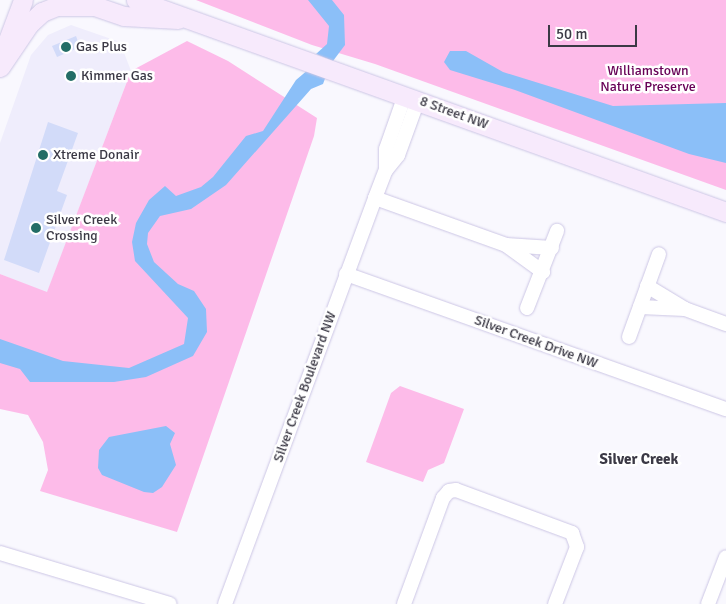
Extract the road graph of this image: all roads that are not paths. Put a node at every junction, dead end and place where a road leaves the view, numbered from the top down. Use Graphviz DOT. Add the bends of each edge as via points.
graph roads {
  1 [pos="23,0"];
  2 [pos="77,0"];
  3 [pos="136,0"];
  4 [pos="95,6"];
  5 [pos="181,18"];
  6 [pos="0,61"];
  7 [pos="0,67"];
  8 [pos="412,97"];
  9 [pos="375,198"];
  10 [pos="726,212"];
  11 [pos="557,231"];
  12 [pos="506,245"];
  13 [pos="552,248"];
  14 [pos="659,254"];
  15 [pos="543,272"];
  16 [pos="346,274"];
  17 [pos="647,286"];
  18 [pos="640,307"];
  19 [pos="527,308"];
  20 [pos="685,309"];
  21 [pos="726,324"];
  22 [pos="629,337"];
  23 [pos="726,409"];
  24 [pos="0,553"];
  25 [pos="726,557"];
  26 [pos="726,598"];
  27 [pos="710,599"];
  28 [pos="170,604"];
  29 [pos="225,604"];
  30 [pos="404,604"];
  31 [pos="556,604"];
  1 -- 6 [label="street"];
  2 -- 4 [label="street, 8 Street NW"];
  3 -- 5 [label="street, 8 Street NW"];
  4 -- 5 [label="street, 8 Street NW" via="124,16"];
  4 -- 7 [label="street" via="56,6 42,12 29,24"];
  5 -- 8 [label="street, 8 Street NW"];
  8 -- 9 [label="street, Silver Creek Boulevard NW" via="398,156 386,170"];
  8 -- 10 [label="street, 8 Street NW"];
  9 -- 12 [label="street"];
  9 -- 16 [label="street, Silver Creek Boulevard NW"];
  11 -- 13 [label="street"];
  12 -- 13 [label="street"];
  12 -- 15 [label="street"];
  13 -- 15 [label="street"];
  14 -- 17 [label="street"];
  15 -- 19 [label="street"];
  16 -- 23 [label="street, Silver Creek Drive NW"];
  16 -- 29 [label="street, Silver Creek Boulevard NW"];
  17 -- 18 [label="street"];
  17 -- 20 [label="street"];
  18 -- 20 [label="street"];
  18 -- 22 [label="street"];
  20 -- 21 [label="street"];
  24 -- 28 [label="street"];
  25 -- 27 [label="street"];
  26 -- 27 [label="street"];
  30 -- 31 [label="street" via="443,498 449,491 456,490 572,533 577,547"];
}
